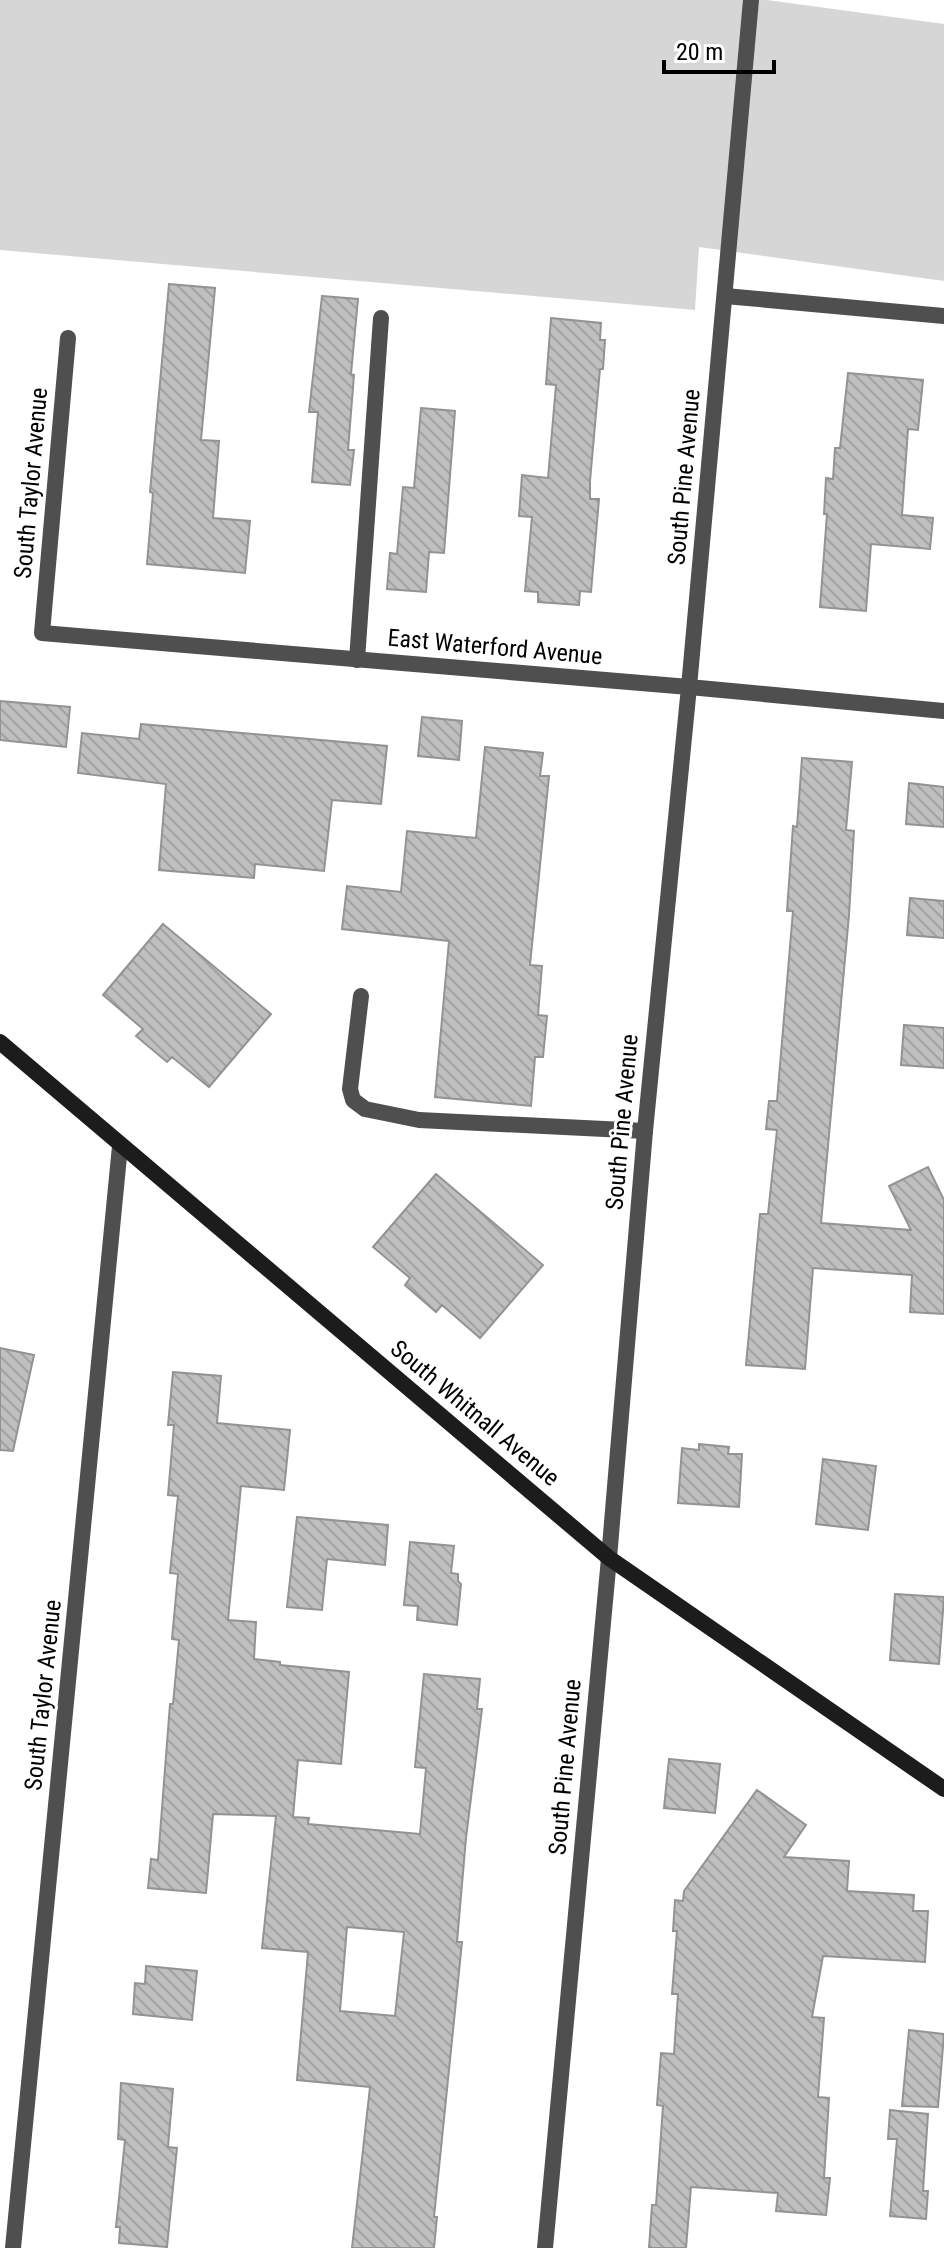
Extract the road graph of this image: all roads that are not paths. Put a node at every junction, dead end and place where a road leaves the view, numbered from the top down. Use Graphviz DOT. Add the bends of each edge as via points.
graph roads {
  1 [pos="751,0"];
  2 [pos="725,296"];
  3 [pos="944,316"];
  4 [pos="381,318"];
  5 [pos="68,338"];
  6 [pos="42,633"];
  7 [pos="357,660"];
  8 [pos="689,687"];
  9 [pos="944,711"];
  10 [pos="361,996"];
  11 [pos="0,1042"];
  12 [pos="645,1131"];
  13 [pos="120,1146"];
  14 [pos="609,1558"];
  15 [pos="944,1789"];
  16 [pos="13,2248"];
  17 [pos="545,2248"];
  1 -- 2 [label="street, South Pine Avenue"];
  2 -- 3 [label="street"];
  2 -- 8 [label="street, South Pine Avenue"];
  4 -- 7 [label="street"];
  5 -- 6 [label="street, South Taylor Avenue"];
  6 -- 7 [label="street, East Waterford Avenue"];
  7 -- 8 [label="street, East Waterford Avenue"];
  8 -- 9 [label="street, East Waterford Avenue"];
  8 -- 12 [label="street, South Pine Avenue"];
  10 -- 12 [label="street" via="350,1089 353,1100 365,1109 447,1122"];
  11 -- 13 [label="street, South Whitnall Avenue"];
  12 -- 14 [label="street, South Pine Avenue"];
  13 -- 14 [label="street, South Whitnall Avenue"];
  13 -- 16 [label="street, South Taylor Avenue"];
  14 -- 15 [label="street, South Whitnall Avenue"];
  14 -- 17 [label="street, South Pine Avenue"];
}
